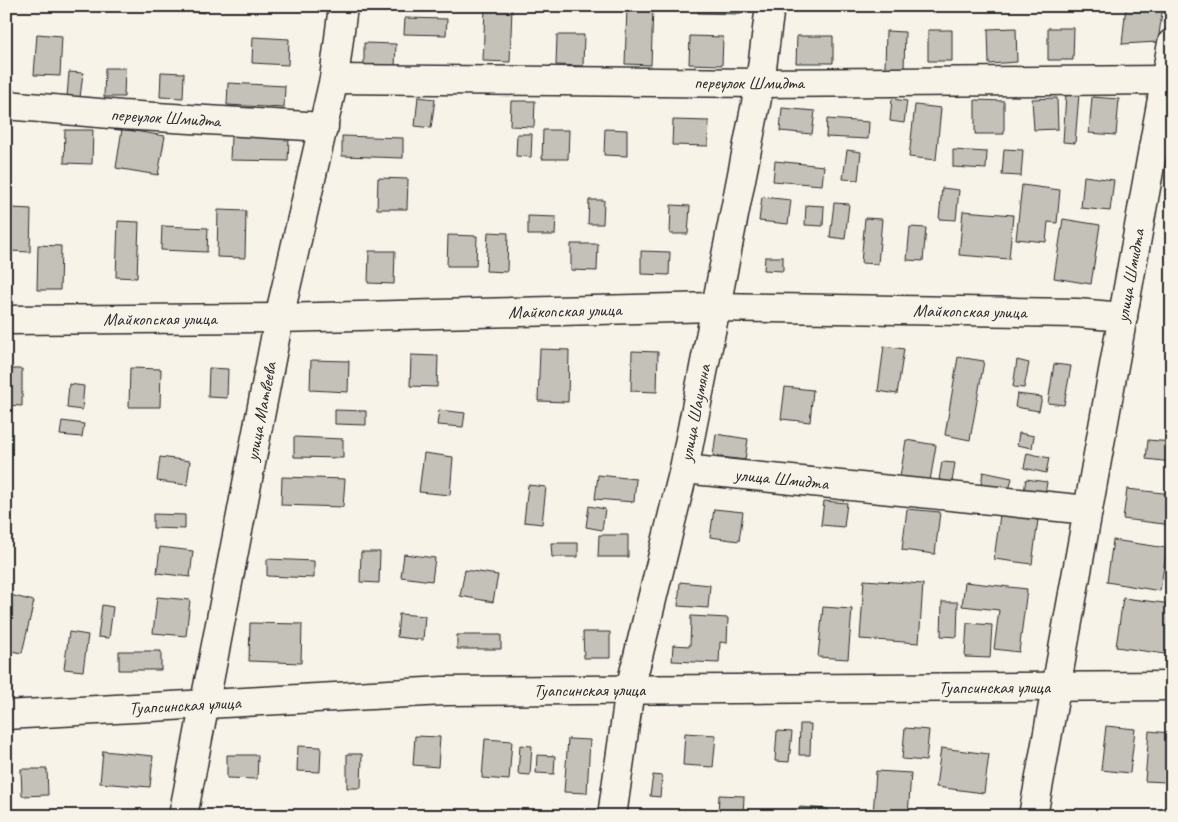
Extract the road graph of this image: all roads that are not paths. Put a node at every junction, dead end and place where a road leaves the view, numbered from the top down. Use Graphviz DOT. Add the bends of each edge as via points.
graph roads {
  1 [pos="343,6"];
  2 [pos="770,6"];
  3 [pos="1172,43"];
  4 [pos="334,79"];
  5 [pos="1165,80"];
  6 [pos="760,83"];
  7 [pos="6,105"];
  8 [pos="324,127"];
  9 [pos="715,307"];
  10 [pos="1123,317"];
  11 [pos="279,318"];
  12 [pos="6,320"];
  13 [pos="684,469"];
  14 [pos="1088,510"];
  15 [pos="1172,686"];
  16 [pos="1057,687"];
  17 [pos="630,689"];
  18 [pos="203,705"];
  19 [pos="6,715"];
  20 [pos="183,816"];
  21 [pos="612,816"];
  22 [pos="1034,816"];
  1 -- 4 [label="street, улица Матвеева"];
  2 -- 6 [label="street, улица Шаумяна"];
  3 -- 5 [label="street, улица Шмидта"];
  4 -- 6 [label="street, переулок Шмидта"];
  4 -- 8 [label="street, улица Матвеева"];
  5 -- 6 [label="street, переулок Шмидта"];
  5 -- 10 [label="street, улица Шмидта"];
  6 -- 9 [label="street, улица Шаумяна"];
  7 -- 8 [label="street, переулок Шмидта"];
  8 -- 11 [label="street, улица Матвеева"];
  9 -- 10 [label="street, Майкопская улица" via="1067,313"];
  9 -- 11 [label="street, Майкопская улица"];
  9 -- 13 [label="street, улица Шаумяна"];
  10 -- 14 [label="street, улица Шмидта"];
  11 -- 12 [label="street, Майкопская улица"];
  11 -- 18 [label="street, улица Матвеева"];
  13 -- 14 [label="street, улица Шмидта"];
  13 -- 17 [label="street, улица Шаумяна"];
  14 -- 16 [label="street, улица Шмидта"];
  15 -- 16 [label="street, Туапсинская улица"];
  16 -- 17 [label="street, Туапсинская улица"];
  16 -- 22 [label="street, улица Шмидта"];
  17 -- 18 [label="street, Туапсинская улица" via="444,691"];
  17 -- 21 [label="street, улица Шаумяна"];
  18 -- 19 [label="street, Туапсинская улица"];
  18 -- 20 [label="street, улица Матвеева"];
}
